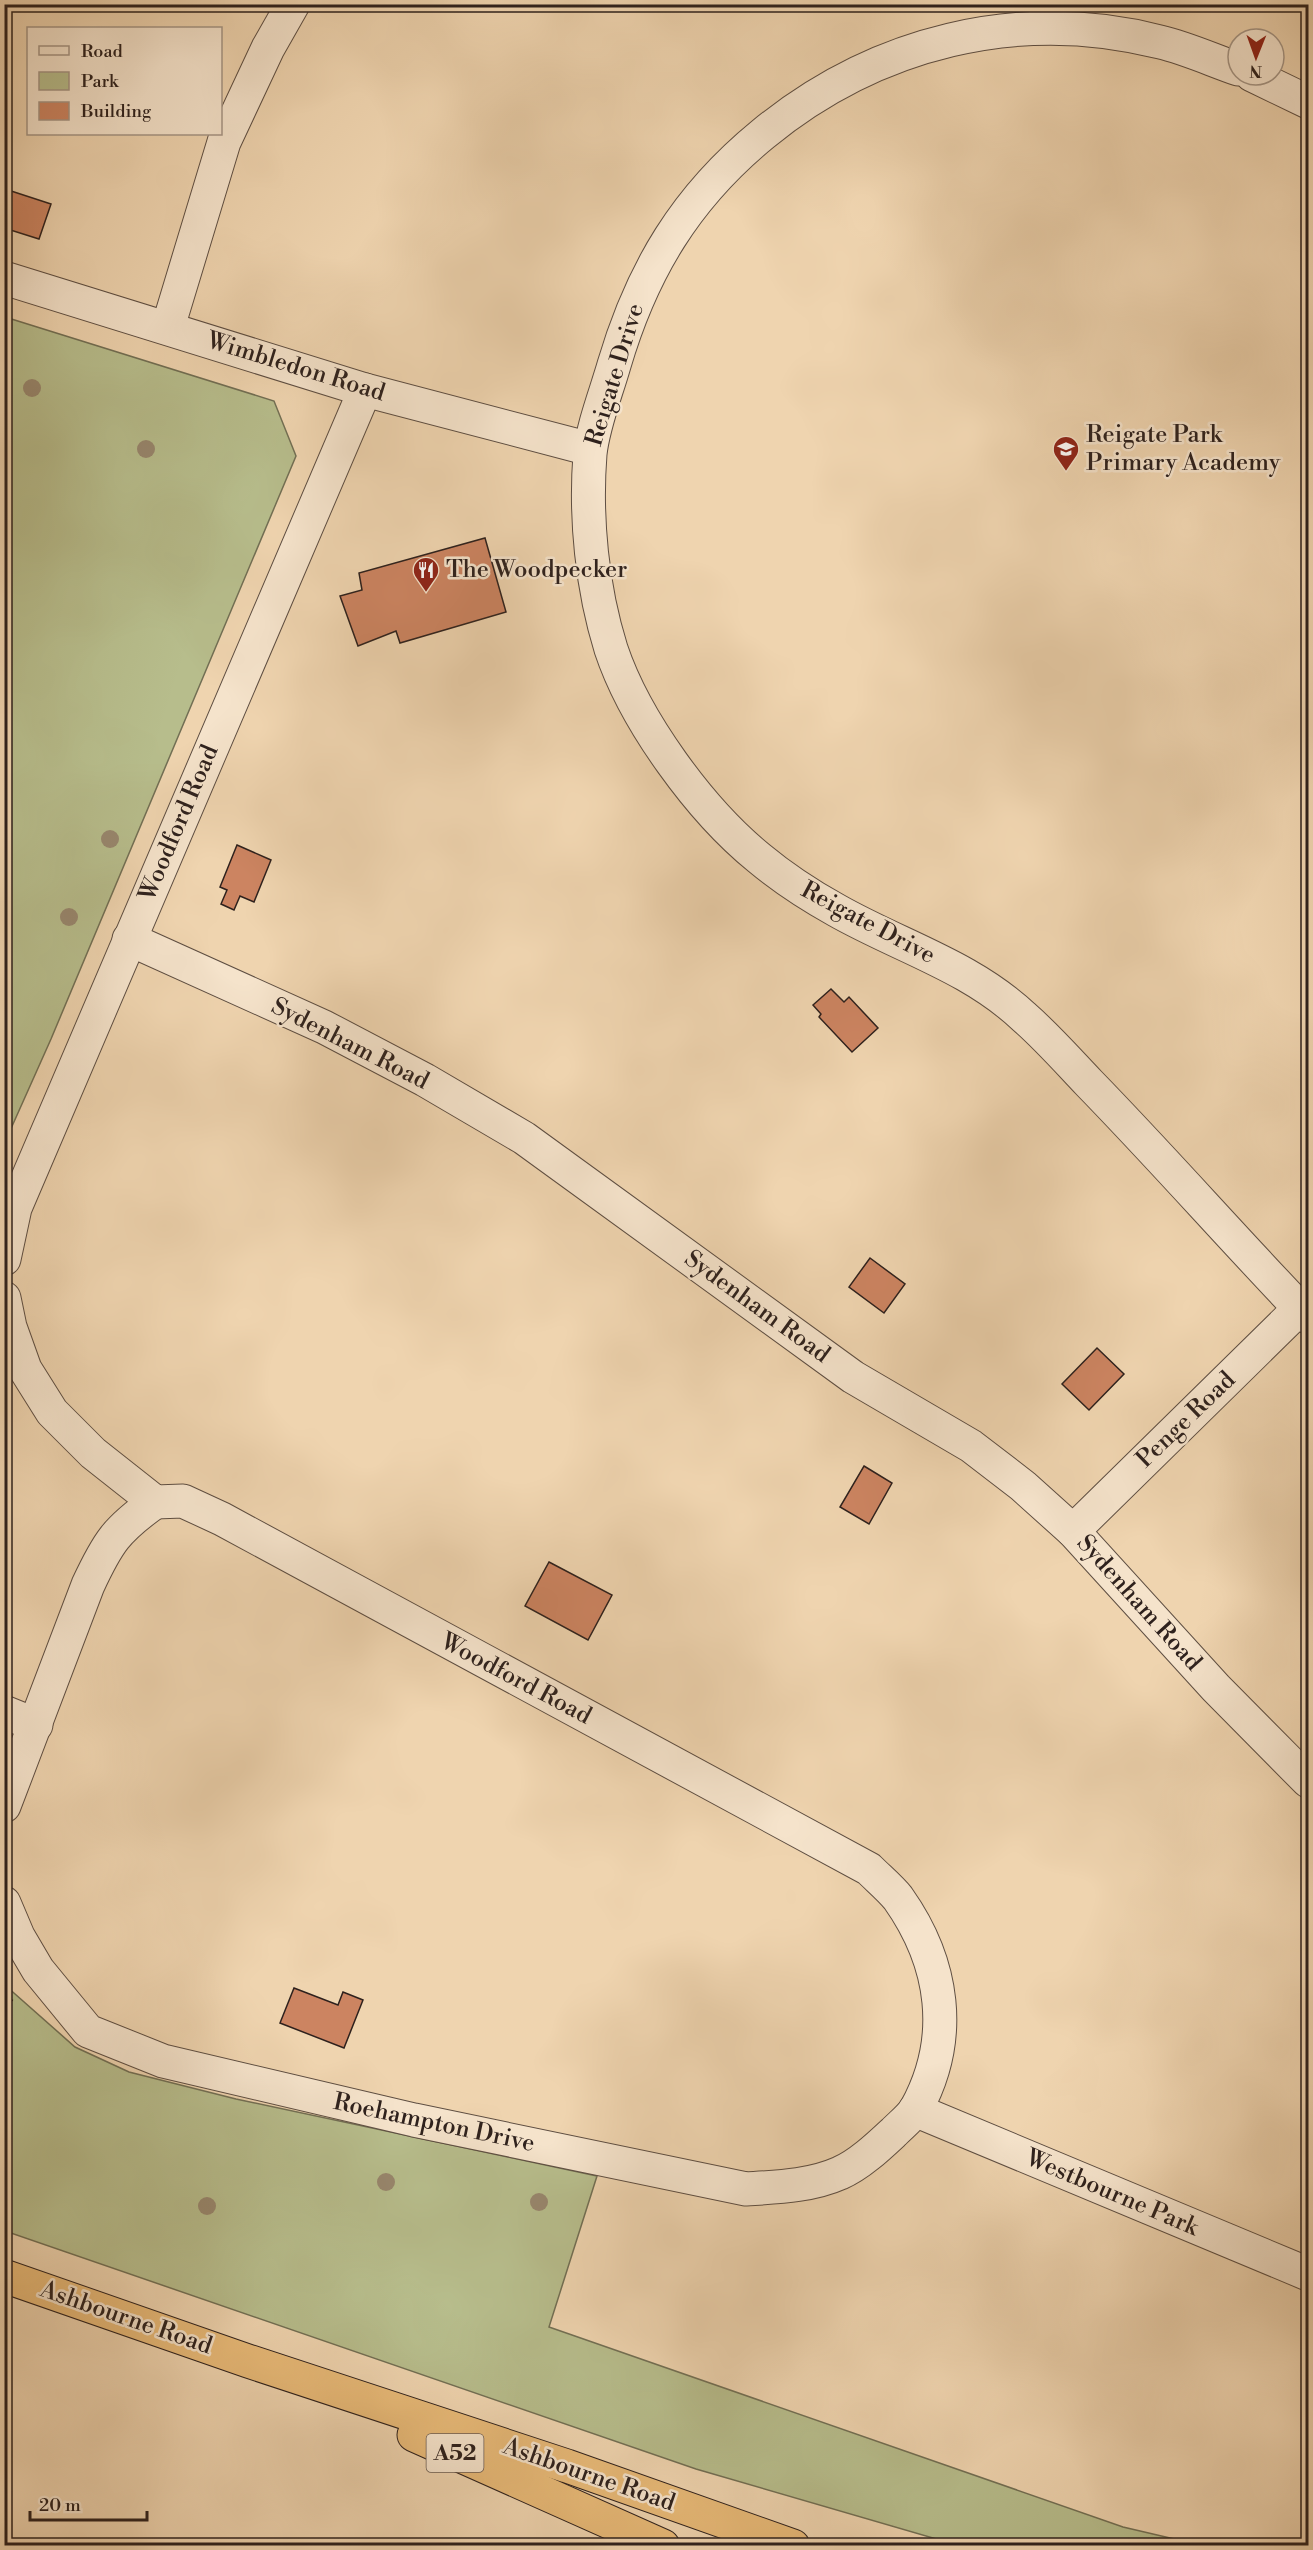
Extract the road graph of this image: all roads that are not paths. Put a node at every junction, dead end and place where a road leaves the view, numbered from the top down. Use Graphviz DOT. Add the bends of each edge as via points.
graph roads {
  1 [pos="293,4"];
  2 [pos="1050,17"];
  3 [pos="1226,65"];
  4 [pos="1277,87"];
  5 [pos="1308,102"];
  6 [pos="4,278"];
  7 [pos="168,327"];
  8 [pos="365,390"];
  9 [pos="590,449"];
  10 [pos="129,939"];
  11 [pos="4,1259"];
  12 [pos="4,1298"];
  13 [pos="1304,1313"];
  14 [pos="156,1502"];
  15 [pos="1073,1531"];
  16 [pos="4,1712"];
  17 [pos="36,1725"];
  18 [pos="1308,1781"];
  19 [pos="4,1806"];
  20 [pos="4,1903"];
  21 [pos="915,2110"];
  22 [pos="1308,2274"];
  23 [pos="4,2276"];
  24 [pos="248,2361"];
  25 [pos="663,2546"];
  26 [pos="793,2546"];
  1 -- 7 [label="street" via="224,142"];
  2 -- 3 [label="street, Reigate Drive" via="1079,28 1161,42"];
  2 -- 9 [label="street, Reigate Drive" via="900,53 820,92 761,135 705,190 664,242 628,319"];
  4 -- 5 [label="street"];
  6 -- 7 [label="street, Wimbledon Road"];
  7 -- 8 [label="street, Wimbledon Road"];
  8 -- 9 [label="street, Wimbledon Road"];
  8 -- 10 [label="street, Woodford Road"];
  9 -- 13 [label="street, Reigate Drive" via="589,517 596,585 612,651 637,704 685,781 755,855 794,884 839,912 982,983 1023,1016 1137,1132"];
  10 -- 11 [label="street, Woodford Road" via="15,1208"];
  10 -- 15 [label="street, Sydenham Road" via="324,1027 524,1138 853,1377 970,1446"];
  12 -- 14 [label="street" via="25,1369 52,1412 93,1453"];
  13 -- 15 [label="street, Penge Road"];
  14 -- 17 [label="street" via="123,1525 103,1552"];
  14 -- 21 [label="street, Woodford Road" via="183,1501 222,1519 869,1869 897,1897 918,1931 933,1967 941,2006 934,2062"];
  15 -- 18 [label="street, Sydenham Road" via="1216,1688"];
  16 -- 17 [label="street"];
  17 -- 19 [label="street"];
  20 -- 21 [label="street, Roehampton Drive" via="38,1970 88,2031 164,2061 414,2120 746,2188 794,2186 841,2173 880,2145"];
  21 -- 22 [label="street, Westbourne Park"];
  23 -- 24 [label="highway, Ashbourne Road / A52"];
  24 -- 25 [label="highway, Ashbourne Road / A52"];
  24 -- 26 [label="highway, Ashbourne Road / A52" via="567,2466"];
}
